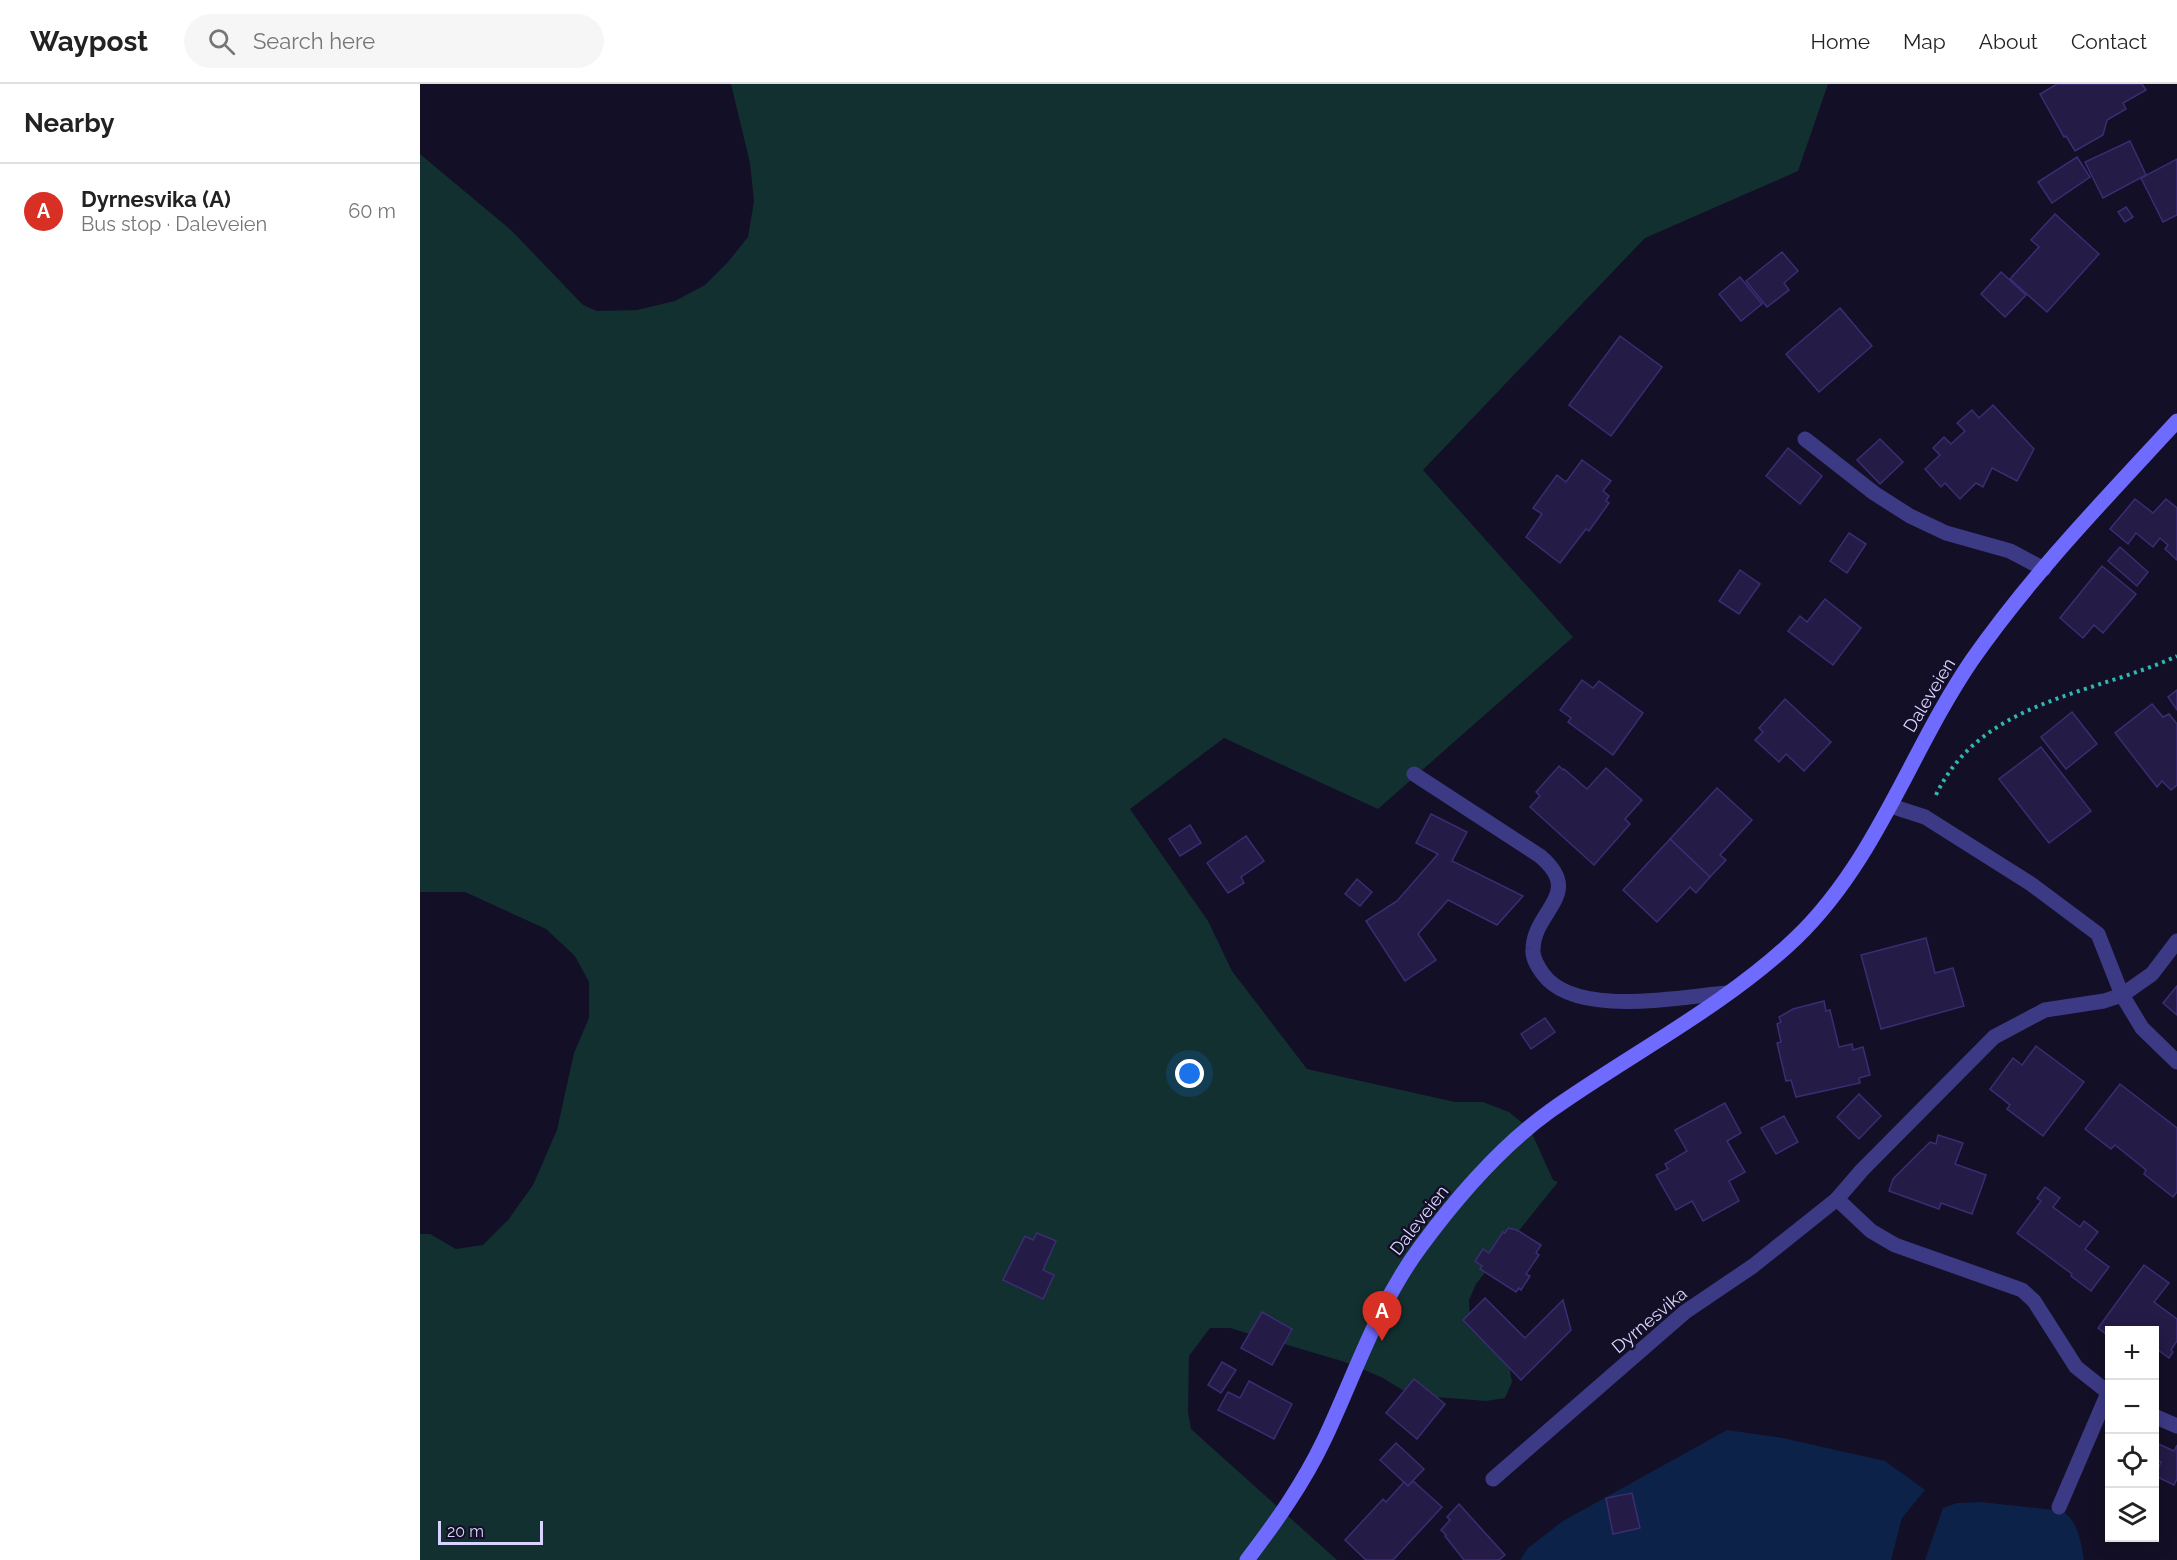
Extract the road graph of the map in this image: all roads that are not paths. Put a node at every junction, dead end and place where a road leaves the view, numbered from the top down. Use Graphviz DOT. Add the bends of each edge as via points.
graph roads {
  1 [pos="2177,421"];
  2 [pos="1806,439"];
  3 [pos="2044,569"];
  4 [pos="1414,774"];
  5 [pos="1891,806"];
  6 [pos="2177,941"];
  7 [pos="1726,993"];
  8 [pos="2122,995"];
  9 [pos="2177,1062"];
  10 [pos="1837,1199"];
  11 [pos="2105,1391"];
  12 [pos="2105,1401"];
  13 [pos="2159,1418"];
  14 [pos="2177,1426"];
  15 [pos="1493,1479"];
  16 [pos="2060,1507"];
  17 [pos="1247,1560"];
  1 -- 3 [label="main road, Daleveien"];
  2 -- 3 [label="street" via="1910,516 1946,533 2010,551"];
  3 -- 5 [label="main road, Daleveien" via="1971,662 1927,735"];
  4 -- 7 [label="street" via="1551,865 1559,881 1558,891 1532,949 1536,965 1547,980 1568,993 1604,1002"];
  5 -- 7 [label="main road, Daleveien" via="1855,866 1826,904 1796,938"];
  5 -- 8 [label="street" via="1925,817 2031,884 2098,934"];
  6 -- 8 [label="street, Dyrnesvika" via="2152,974"];
  7 -- 17 [label="main road, Daleveien" via="1547,1113 1496,1158 1457,1201 1421,1245 1376,1318 1310,1468 1279,1519"];
  8 -- 9 [label="street" via="2142,1028"];
  8 -- 10 [label="street, Dyrnesvika" via="2045,1010 1994,1037"];
  10 -- 11 [label="street" via="1871,1231 1895,1245 2022,1290 2034,1301 2076,1367"];
  10 -- 15 [label="street, Dyrnesvika" via="1753,1266 1685,1312"];
  12 -- 16 [label="street"];
  13 -- 14 [label="street"];
}
